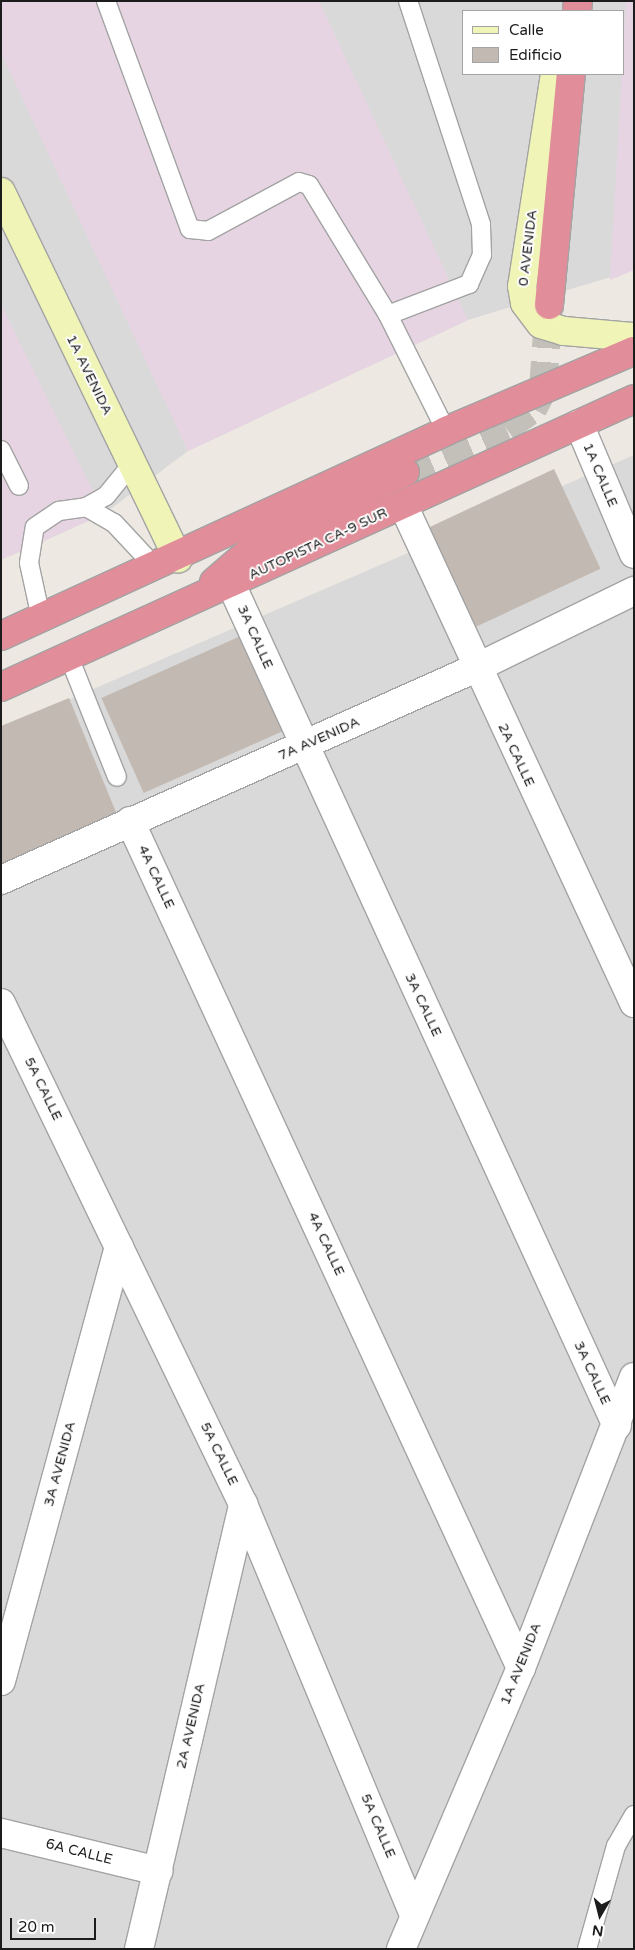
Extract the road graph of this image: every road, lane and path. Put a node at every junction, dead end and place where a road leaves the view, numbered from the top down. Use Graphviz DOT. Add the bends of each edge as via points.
graph roads {
  1 [pos="106,1"];
  2 [pos="408,1"];
  3 [pos="555,75"];
  4 [pos="571,75"];
  5 [pos="3,201"];
  6 [pos="549,305"];
  7 [pos="388,315"];
  8 [pos="634,337"];
  9 [pos="634,351"];
  10 [pos="634,398"];
  11 [pos="579,424"];
  12 [pos="446,431"];
  13 [pos="1,450"];
  14 [pos="132,464"];
  15 [pos="405,472"];
  16 [pos="19,486"];
  17 [pos="403,505"];
  18 [pos="86,507"];
  19 [pos="634,554"];
  20 [pos="167,563"];
  21 [pos="231,584"];
  22 [pos="634,591"];
  23 [pos="190,603"];
  24 [pos="41,618"];
  25 [pos="1,636"];
  26 [pos="68,657"];
  27 [pos="476,668"];
  28 [pos="1,687"];
  29 [pos="303,746"];
  30 [pos="117,777"];
  31 [pos="130,821"];
  32 [pos="1,880"];
  33 [pos="634,1003"];
  34 [pos="1,1004"];
  35 [pos="119,1247"];
  36 [pos="634,1376"];
  37 [pos="617,1426"];
  38 [pos="243,1504"];
  39 [pos="521,1668"];
  40 [pos="1,1681"];
  41 [pos="634,1814"];
  42 [pos="1,1833"];
  43 [pos="158,1871"];
  44 [pos="414,1914"];
  45 [pos="139,1949"];
  46 [pos="401,1949"];
  47 [pos="587,1949"];
  1 -- 7 [label="lane" via="190,229 208,231 299,182 309,184"];
  2 -- 7 [label="lane" via="481,224 482,254 469,284"];
  3 -- 8 [label="street, 0 AVENIDA" via="522,286 525,303 541,324 556,329"];
  4 -- 6 [label="highway"];
  5 -- 14 [label="street, 1A AVENIDA"];
  7 -- 12 [label="lane"];
  9 -- 12 [label="highway"];
  10 -- 11 [label="highway, AUTOPISTA CA-9 SUR"];
  11 -- 17 [label="highway, AUTOPISTA CA-9 SUR"];
  11 -- 19 [label="street, 1A CALLE"];
  12 -- 20 [label="highway"];
  13 -- 16 [label="lane"];
  14 -- 18 [label="lane" via="106,496"];
  14 -- 20 [label="street, 1A AVENIDA"];
  15 -- 23 [label="highway" via="264,539"];
  17 -- 21 [label="highway, AUTOPISTA CA-9 SUR"];
  17 -- 27 [label="street, 2A CALLE"];
  18 -- 20 [label="lane" via="114,523"];
  18 -- 24 [label="lane" via="60,511 35,527 29,563"];
  20 -- 24 [label="highway"];
  21 -- 23 [label="highway, AUTOPISTA CA-9 SUR"];
  21 -- 29 [label="street, 3A CALLE"];
  22 -- 27 [label="street, 7A AVENIDA"];
  23 -- 26 [label="highway, AUTOPISTA CA-9 SUR"];
  24 -- 25 [label="highway"];
  26 -- 28 [label="highway, AUTOPISTA CA-9 SUR"];
  26 -- 30 [label="lane"];
  27 -- 29 [label="street, 7A AVENIDA"];
  27 -- 33 [label="street, 2A CALLE"];
  29 -- 31 [label="street, 7A AVENIDA"];
  29 -- 37 [label="street, 3A CALLE"];
  31 -- 32 [label="street, 7A AVENIDA"];
  31 -- 39 [label="street, 4A CALLE"];
  34 -- 35 [label="street, 5A CALLE"];
  35 -- 38 [label="street, 5A CALLE"];
  35 -- 40 [label="street, 3A AVENIDA"];
  36 -- 37 [label="street, 1A AVENIDA"];
  37 -- 39 [label="street, 1A AVENIDA"];
  38 -- 43 [label="street, 2A AVENIDA"];
  38 -- 44 [label="street, 5A CALLE"];
  39 -- 44 [label="street, 1A AVENIDA"];
  41 -- 47 [label="lane" via="616,1846"];
  42 -- 43 [label="street, 6A CALLE"];
  43 -- 45 [label="street, 2A AVENIDA"];
  44 -- 46 [label="street, 1A AVENIDA"];
}
